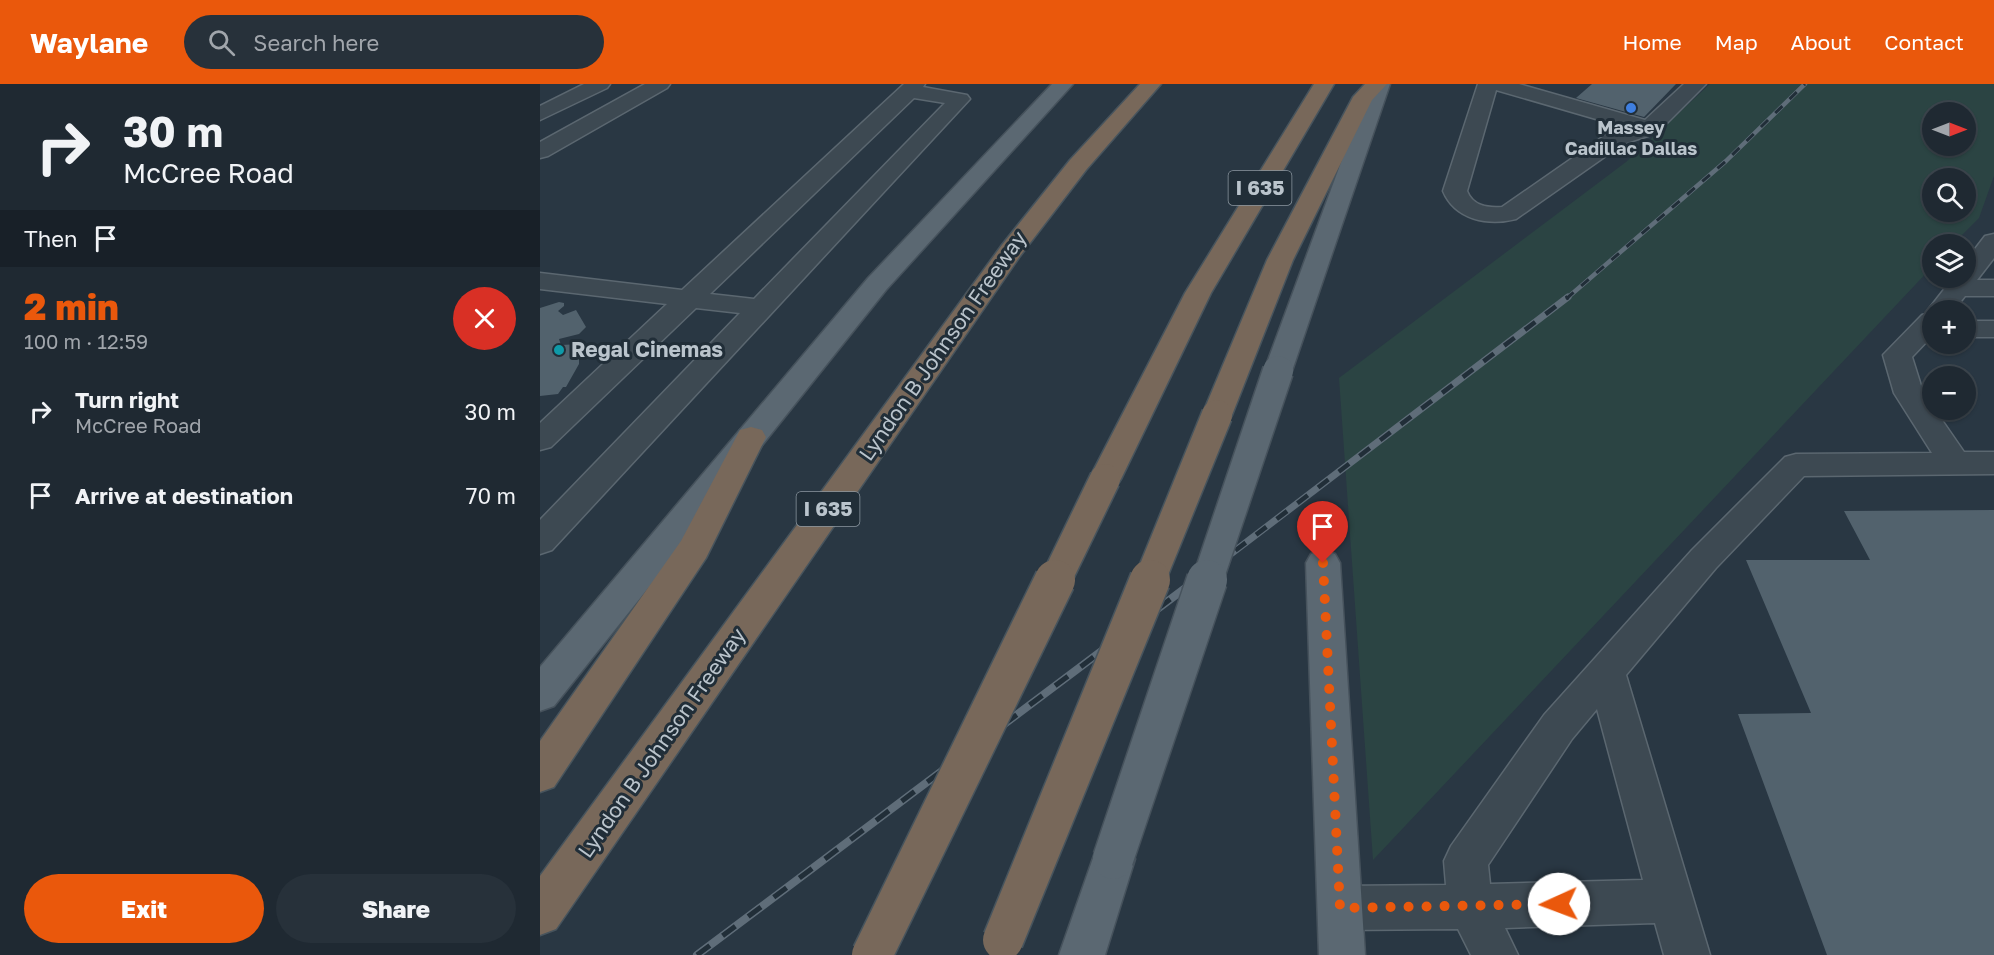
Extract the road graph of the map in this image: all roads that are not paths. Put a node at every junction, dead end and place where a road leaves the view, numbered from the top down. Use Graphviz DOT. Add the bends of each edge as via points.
graph roads {
  1 [pos="600,84"];
  2 [pos="660,84"];
  3 [pos="1063,84"];
  4 [pos="1151,84"];
  5 [pos="1324,84"];
  6 [pos="1379,84"];
  7 [pos="1488,84"];
  8 [pos="1497,84"];
  9 [pos="1568,84"];
  10 [pos="1696,84"];
  11 [pos="912,87"];
  12 [pos="1551,100"];
  13 [pos="540,114"];
  14 [pos="1649,128"];
  15 [pos="540,151"];
  16 [pos="1993,243"];
  17 [pos="1976,265"];
  18 [pos="540,281"];
  19 [pos="1958,288"];
  20 [pos="1976,288"];
  21 [pos="1994,288"];
  22 [pos="687,299"];
  23 [pos="1949,300"];
  24 [pos="762,308"];
  25 [pos="1976,329"];
  26 [pos="1994,329"];
  27 [pos="1922,332"];
  28 [pos="751,437"];
  29 [pos="540,440"];
  30 [pos="1955,463"];
  31 [pos="1994,464"];
  32 [pos="540,541"];
  33 [pos="1323,563"];
  34 [pos="1606,673"];
  35 [pos="540,695"];
  36 [pos="540,774"];
  37 [pos="1671,901"];
  38 [pos="1470,907"];
  39 [pos="1340,908"];
  40 [pos="540,913"];
  41 [pos="1000,947"];
  42 [pos="872,955"];
  43 [pos="1082,955"];
  44 [pos="1342,955"];
  45 [pos="1495,955"];
  46 [pos="1687,955"];
  1 -- 13 [label="street"];
  2 -- 15 [label="street"];
  3 -- 28 [label="main road" via="878,284"];
  4 -- 40 [label="highway, Lyndon B Johnson Freeway / I 635" via="1029,224"];
  5 -- 42 [label="highway, I 635, bridge" via="1198,293"];
  6 -- 41 [label="highway, bridge" via="1363,97 1280,260"];
  6 -- 43 [label="main road, bridge"];
  7 -- 14 [label="street" via="1455,191 1458,201 1483,214 1508,214 1615,139"];
  8 -- 12 [label="street"];
  9 -- 12 [label="street"];
  10 -- 14 [label="street"];
  11 -- 22 [label="street"];
  11 -- 24 [label="street" via="960,99"];
  12 -- 14 [label="street"];
  16 -- 17 [label="street"];
  18 -- 22 [label="street"];
  19 -- 23 [label="street"];
  20 -- 21 [label="street"];
  22 -- 24 [label="street"];
  22 -- 29 [label="street"];
  24 -- 32 [label="street"];
  25 -- 26 [label="street"];
  27 -- 30 [label="street" via="1897,354 1909,393"];
  28 -- 35 [label="main road"];
  28 -- 36 [label="highway" via="694,549"];
  30 -- 31 [label="street"];
  30 -- 34 [label="street" via="1796,465 1704,559"];
  33 -- 39 [label="main road"];
  34 -- 37 [label="street"];
  34 -- 38 [label="street" via="1558,727 1466,861"];
  37 -- 38 [label="street"];
  37 -- 46 [label="street"];
  38 -- 39 [label="street"];
  38 -- 45 [label="street"];
  39 -- 44 [label="main road"];
}
